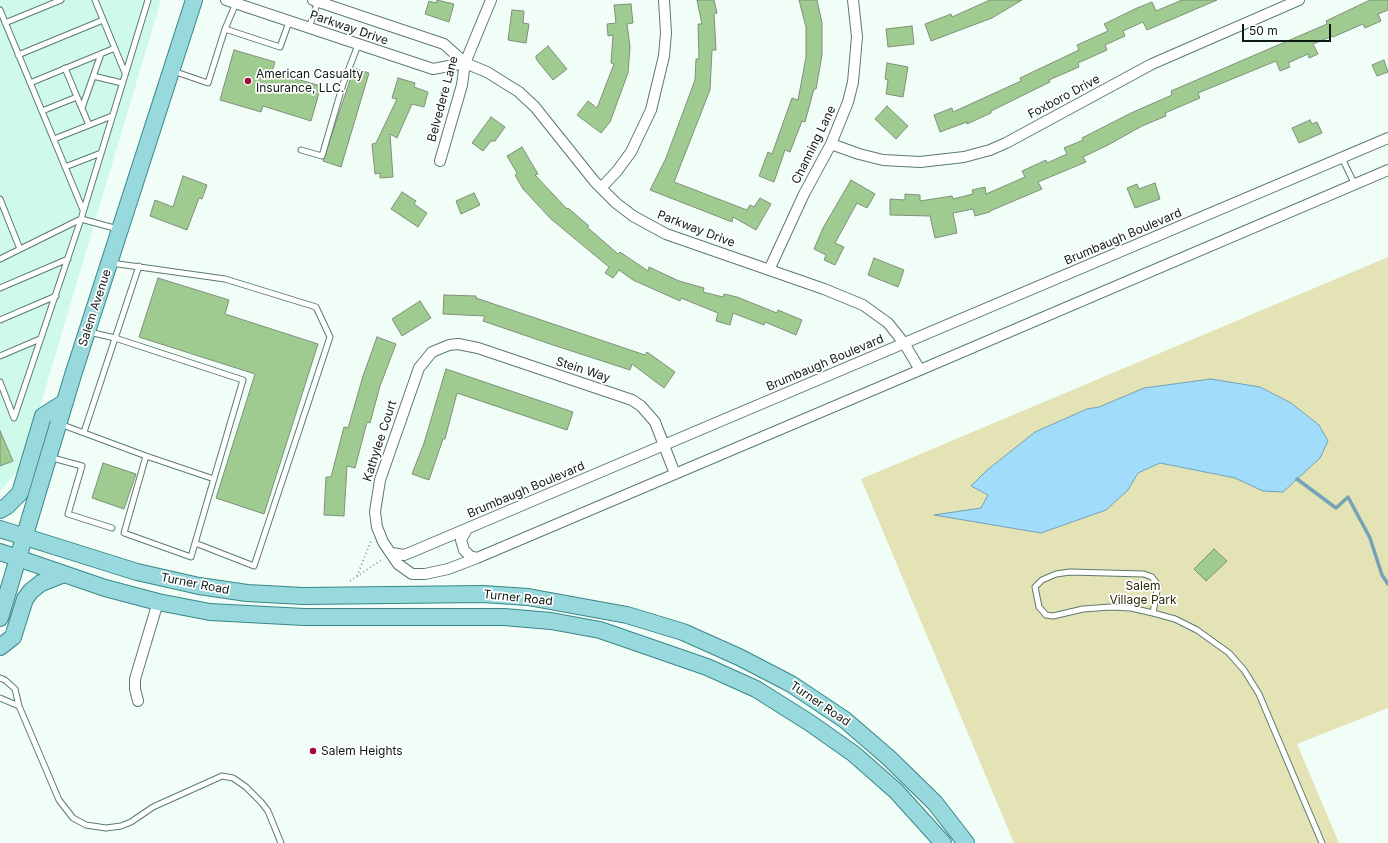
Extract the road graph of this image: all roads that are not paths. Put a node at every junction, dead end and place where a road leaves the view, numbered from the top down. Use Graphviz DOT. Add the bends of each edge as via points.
graph roads {
  1 [pos="61,0"];
  2 [pos="95,0"];
  3 [pos="148,0"];
  4 [pos="194,0"];
  5 [pos="491,0"];
  6 [pos="664,0"];
  7 [pos="853,0"];
  8 [pos="1299,0"];
  9 [pos="233,1"];
  10 [pos="317,1"];
  11 [pos="0,10"];
  12 [pos="103,20"];
  13 [pos="289,22"];
  14 [pos="5,23"];
  15 [pos="308,28"];
  16 [pos="225,29"];
  17 [pos="358,45"];
  18 [pos="115,48"];
  19 [pos="101,54"];
  20 [pos="18,55"];
  21 [pos="465,63"];
  22 [pos="65,68"];
  23 [pos="172,71"];
  24 [pos="126,73"];
  25 [pos="93,76"];
  26 [pos="30,83"];
  27 [pos="122,83"];
  28 [pos="77,97"];
  29 [pos="82,108"];
  30 [pos="42,111"];
  31 [pos="112,116"];
  32 [pos="89,125"];
  33 [pos="1388,138"];
  34 [pos="54,139"];
  35 [pos="831,144"];
  36 [pos="301,150"];
  37 [pos="101,153"];
  38 [pos="1342,158"];
  39 [pos="440,161"];
  40 [pos="65,167"];
  41 [pos="1388,170"];
  42 [pos="1355,184"];
  43 [pos="602,188"];
  44 [pos="0,199"];
  45 [pos="83,210"];
  46 [pos="81,219"];
  47 [pos="121,230"];
  48 [pos="20,249"];
  49 [pos="0,259"];
  50 [pos="68,259"];
  51 [pos="110,262"];
  52 [pos="139,266"];
  53 [pos="769,270"];
  54 [pos="0,288"];
  55 [pos="56,296"];
  56 [pos="0,320"];
  57 [pos="88,331"];
  58 [pos="115,338"];
  59 [pos="40,339"];
  60 [pos="904,343"];
  61 [pos="442,346"];
  62 [pos="0,356"];
  63 [pos="920,370"];
  64 [pos="0,382"];
  65 [pos="65,402"];
  66 [pos="58,423"];
  67 [pos="84,432"];
  68 [pos="665,445"];
  69 [pos="146,456"];
  70 [pos="48,457"];
  71 [pos="675,474"];
  72 [pos="214,479"];
  73 [pos="0,510"];
  74 [pos="112,528"];
  75 [pos="0,529"];
  76 [pos="467,529"];
  77 [pos="25,538"];
  78 [pos="195,543"];
  79 [pos="0,552"];
  80 [pos="392,553"];
  81 [pos="19,558"];
  82 [pos="477,558"];
  83 [pos="64,574"];
  84 [pos="158,602"];
  85 [pos="1,609"];
  86 [pos="1153,613"];
  87 [pos="0,647"];
  88 [pos="0,678"];
  89 [pos="0,698"];
  90 [pos="138,701"];
  91 [pos="19,706"];
  92 [pos="281,843"];
  93 [pos="943,843"];
  94 [pos="966,843"];
  95 [pos="1322,843"];
  1 -- 14 [label="lane"];
  2 -- 12 [label="lane"];
  3 -- 24 [label="lane"];
  4 -- 23 [label="main road, Salem Avenue"];
  5 -- 21 [label="street, Belvedere Lane"];
  6 -- 43 [label="street" via="664,56 651,110 630,152"];
  7 -- 35 [label="street, Channing Lane" via="857,37 853,82 845,112"];
  8 -- 35 [label="street, Foxboro Drive" via="1152,64 990,150 964,157 920,162 884,160"];
  9 -- 13 [label="street, Parkway Drive"];
  9 -- 16 [label="lane"];
  10 -- 15 [label="lane"];
  10 -- 21 [label="street, Parkway Drive" via="444,44"];
  11 -- 14 [label="lane"];
  12 -- 18 [label="lane"];
  12 -- 20 [label="lane"];
  13 -- 15 [label="street, Parkway Drive"];
  13 -- 16 [label="lane" via="280,47"];
  14 -- 20 [label="lane"];
  15 -- 17 [label="street, Parkway Drive"];
  16 -- 23 [label="lane" via="208,83"];
  17 -- 21 [label="street, Parkway Drive" via="433,69"];
  17 -- 36 [label="lane" via="343,84 322,156"];
  18 -- 19 [label="lane"];
  18 -- 24 [label="lane"];
  19 -- 22 [label="lane"];
  19 -- 25 [label="lane"];
  20 -- 26 [label="lane"];
  21 -- 39 [label="street, Belvedere Lane" via="462,85"];
  21 -- 43 [label="street, Parkway Drive" via="486,72 519,92 535,107 582,168"];
  22 -- 26 [label="lane"];
  22 -- 28 [label="lane"];
  23 -- 47 [label="main road, Salem Avenue"];
  24 -- 27 [label="lane"];
  25 -- 27 [label="lane"];
  25 -- 29 [label="lane"];
  26 -- 30 [label="lane"];
  27 -- 31 [label="lane"];
  28 -- 29 [label="lane"];
  28 -- 30 [label="lane"];
  29 -- 32 [label="lane"];
  30 -- 34 [label="lane"];
  31 -- 32 [label="lane"];
  31 -- 37 [label="lane"];
  32 -- 34 [label="lane"];
  33 -- 38 [label="street, Brumbaugh Boulevard"];
  34 -- 40 [label="lane"];
  35 -- 53 [label="street, Channing Lane" via="804,194"];
  37 -- 40 [label="lane"];
  37 -- 45 [label="lane"];
  38 -- 42 [label="lane"];
  38 -- 60 [label="street, Brumbaugh Boulevard"];
  40 -- 45 [label="lane"];
  41 -- 42 [label="street"];
  42 -- 63 [label="street"];
  43 -- 53 [label="street, Parkway Drive" via="616,203 651,227"];
  44 -- 48 [label="lane"];
  45 -- 46 [label="lane"];
  46 -- 47 [label="lane"];
  46 -- 48 [label="lane"];
  46 -- 50 [label="lane"];
  47 -- 51 [label="main road, Salem Avenue"];
  48 -- 49 [label="lane"];
  50 -- 54 [label="lane"];
  50 -- 55 [label="lane"];
  51 -- 52 [label="lane"];
  51 -- 57 [label="main road, Salem Avenue"];
  52 -- 58 [label="lane"];
  52 -- 78 [label="lane" via="225,279 316,307 330,337 254,566"];
  53 -- 60 [label="street, Parkway Drive" via="863,305 888,323"];
  55 -- 56 [label="lane"];
  55 -- 59 [label="lane"];
  57 -- 58 [label="lane"];
  57 -- 65 [label="main road, Salem Avenue"];
  58 -- 67 [label="lane"];
  58 -- 72 [label="lane" via="243,380"];
  59 -- 62 [label="lane"];
  59 -- 64 [label="lane" via="14,418"];
  60 -- 63 [label="street, Parkway Drive"];
  60 -- 68 [label="street, Brumbaugh Boulevard"];
  61 -- 68 [label="street, Stein Way" via="458,344 478,348 632,400 649,413"];
  61 -- 80 [label="street, Kathylee Court" via="432,352 418,368 380,480 375,512 377,527 383,542"];
  63 -- 71 [label="street"];
  65 -- 66 [label="main road, Salem Avenue"];
  65 -- 73 [label="main road" via="43,416 20,493"];
  66 -- 67 [label="lane"];
  66 -- 70 [label="main road, Salem Avenue"];
  67 -- 69 [label="lane"];
  68 -- 71 [label="street, Stein Way"];
  68 -- 76 [label="street, Brumbaugh Boulevard"];
  69 -- 72 [label="lane"];
  69 -- 78 [label="lane" via="124,533 191,557"];
  70 -- 74 [label="lane" via="82,466 68,514"];
  70 -- 77 [label="main road, Salem Avenue"];
  71 -- 82 [label="street"];
  72 -- 78 [label="lane"];
  75 -- 77 [label="main road, Turner Road"];
  76 -- 80 [label="street" via="404,555"];
  76 -- 82 [label="street, Brumbaugh Boulevard" via="461,540 464,550"];
  77 -- 81 [label="main road, Salem Avenue"];
  77 -- 94 [label="main road, Turner Road" via="136,572 199,586 247,593 483,594 528,597 627,615 683,632 740,657 791,684 845,720 889,758 934,803"];
  79 -- 81 [label="main road, Turner Road"];
  80 -- 82 [label="street, Kathylee Court" via="398,564 412,574 448,569"];
  81 -- 83 [label="main road, Turner Road"];
  81 -- 85 [label="main road, Salem Avenue"];
  83 -- 84 [label="main road, Turner Road"];
  83 -- 87 [label="main road" via="31,591 25,599 13,637"];
  84 -- 90 [label="street" via="135,679"];
  84 -- 93 [label="main road, Turner Road" via="210,612 267,615 504,617 551,621 600,630 707,667 756,689 854,754 896,791"];
  86 -- 86 [label="lane" via="1158,585 1152,577 1144,574 1070,572 1056,574 1042,580 1035,587 1038,606 1046,615 1111,607"];
  86 -- 95 [label="lane" via="1175,619 1197,630 1229,653 1244,670 1259,694"];
  88 -- 91 [label="lane" via="15,689"];
  89 -- 91 [label="lane"];
  91 -- 92 [label="lane" via="59,800 73,818 86,825 106,828 121,826 153,807 222,776 240,782 261,802 268,811"];
}
